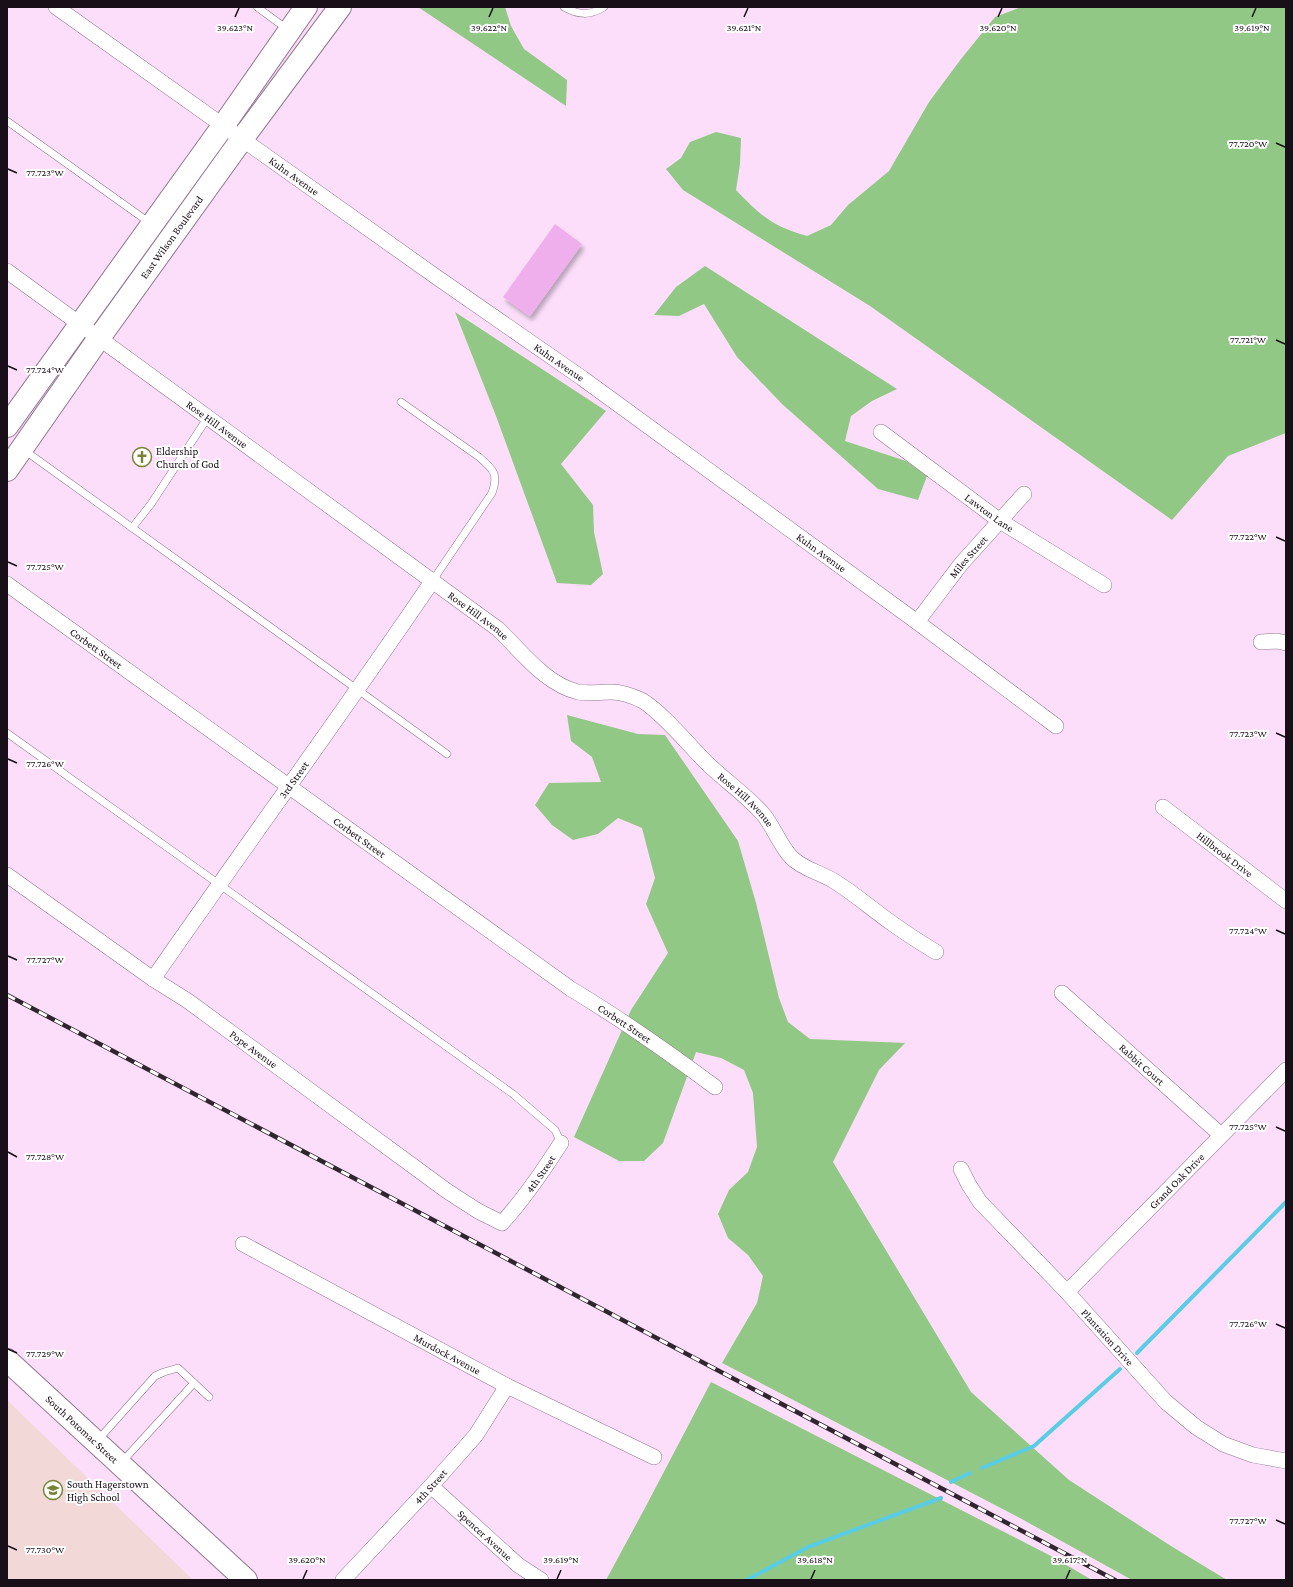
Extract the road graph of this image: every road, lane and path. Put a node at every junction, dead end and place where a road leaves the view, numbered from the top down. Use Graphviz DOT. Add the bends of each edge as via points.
graph roads {
  1 [pos="56,7"];
  2 [pos="257,7"];
  3 [pos="306,7"];
  4 [pos="340,7"];
  5 [pos="564,7"];
  6 [pos="604,7"];
  7 [pos="290,31"];
  8 [pos="7,121"];
  9 [pos="223,126"];
  10 [pos="242,139"];
  11 [pos="152,224"];
  12 [pos="7,271"];
  13 [pos="80,323"];
  14 [pos="99,338"];
  15 [pos="402,402"];
  16 [pos="208,417"];
  17 [pos="7,426"];
  18 [pos="881,432"];
  19 [pos="22,449"];
  20 [pos="7,470"];
  21 [pos="1024,494"];
  22 [pos="1000,521"];
  23 [pos="132,528"];
  24 [pos="433,580"];
  25 [pos="7,584"];
  26 [pos="1104,585"];
  27 [pos="917,622"];
  28 [pos="1261,642"];
  29 [pos="1286,643"];
  30 [pos="358,690"];
  31 [pos="1056,726"];
  32 [pos="7,732"];
  33 [pos="447,754"];
  34 [pos="288,786"];
  35 [pos="1164,807"];
  36 [pos="7,875"];
  37 [pos="219,883"];
  38 [pos="1286,901"];
  39 [pos="936,952"];
  40 [pos="153,979"];
  41 [pos="1062,993"];
  42 [pos="1286,1070"];
  43 [pos="715,1087"];
  44 [pos="1221,1135"];
  45 [pos="561,1143"];
  46 [pos="961,1169"];
  47 [pos="502,1223"];
  48 [pos="243,1244"];
  49 [pos="1067,1292"];
  50 [pos="7,1360"];
  51 [pos="194,1383"];
  52 [pos="507,1386"];
  53 [pos="209,1397"];
  54 [pos="96,1442"];
  55 [pos="654,1457"];
  56 [pos="1286,1461"];
  57 [pos="120,1464"];
  58 [pos="431,1486"];
  59 [pos="246,1580"];
  60 [pos="343,1580"];
  61 [pos="541,1580"];
  1 -- 9 [label="street, Kuhn Avenue"];
  2 -- 7 [label="lane"];
  3 -- 7 [label="main road, East Wilson Boulevard"];
  4 -- 10 [label="main road, East Wilson Boulevard"];
  5 -- 6 [label="lane" via="574,13 588,14"];
  7 -- 9 [label="main road, East Wilson Boulevard"];
  8 -- 11 [label="lane"];
  9 -- 10 [label="street, Kuhn Avenue"];
  9 -- 11 [label="main road, East Wilson Boulevard"];
  10 -- 14 [label="main road, East Wilson Boulevard"];
  10 -- 27 [label="street, Kuhn Avenue" via="582,378"];
  11 -- 13 [label="main road, East Wilson Boulevard"];
  12 -- 13 [label="street, Rose Hill Avenue"];
  13 -- 14 [label="street, Rose Hill Avenue"];
  13 -- 17 [label="main road, East Wilson Boulevard"];
  14 -- 16 [label="street, Rose Hill Avenue"];
  14 -- 19 [label="main road, East Wilson Boulevard"];
  15 -- 24 [label="lane" via="479,457 496,476 492,493"];
  16 -- 23 [label="lane" via="151,504"];
  16 -- 24 [label="street, Rose Hill Avenue"];
  18 -- 22 [label="street, Lawton Lane"];
  19 -- 20 [label="main road, East Wilson Boulevard"];
  19 -- 23 [label="lane"];
  21 -- 22 [label="street, Miles Street"];
  22 -- 26 [label="street, Lawton Lane"];
  22 -- 27 [label="street, Miles Street" via="961,564"];
  23 -- 30 [label="lane"];
  24 -- 30 [label="street, 3rd Street"];
  24 -- 39 [label="street, Rose Hill Avenue" via="498,629 549,678 578,692 619,692 643,701 710,767 763,814 782,847 793,859 833,880"];
  25 -- 34 [label="street, Corbett Street"];
  27 -- 31 [label="street, Kuhn Avenue"];
  28 -- 29 [label="street"];
  30 -- 33 [label="lane"];
  30 -- 34 [label="street, 3rd Street"];
  32 -- 37 [label="lane"];
  34 -- 37 [label="street, 3rd Street"];
  34 -- 43 [label="street, Corbett Street" via="571,989 669,1053"];
  35 -- 38 [label="street, Hillbrook Drive"];
  36 -- 40 [label="street, Pope Avenue"];
  37 -- 40 [label="street, 3rd Street"];
  37 -- 45 [label="lane" via="513,1094 555,1130"];
  40 -- 47 [label="street, Pope Avenue" via="188,1001 447,1191"];
  41 -- 44 [label="street, Rabbit Court"];
  42 -- 44 [label="street, Grand Oak Drive"];
  44 -- 49 [label="street, Grand Oak Drive"];
  45 -- 47 [label="street, 4th Street" via="532,1187"];
  46 -- 49 [label="street, Plantation Drive" via="980,1202"];
  48 -- 52 [label="street, Murdock Avenue"];
  49 -- 56 [label="street, Plantation Drive" via="1166,1402 1196,1427 1223,1444 1252,1455"];
  50 -- 54 [label="main road, South Potomac Street"];
  51 -- 53 [label="lane"];
  51 -- 54 [label="lane" via="178,1368 155,1376"];
  51 -- 57 [label="lane"];
  52 -- 55 [label="street, Murdock Avenue"];
  52 -- 58 [label="street, 4th Street" via="476,1435"];
  54 -- 57 [label="main road, South Potomac Street"];
  57 -- 59 [label="main road, South Potomac Street"];
  58 -- 60 [label="street, 4th Street"];
  58 -- 61 [label="street, Spencer Avenue" via="518,1565"];
}
